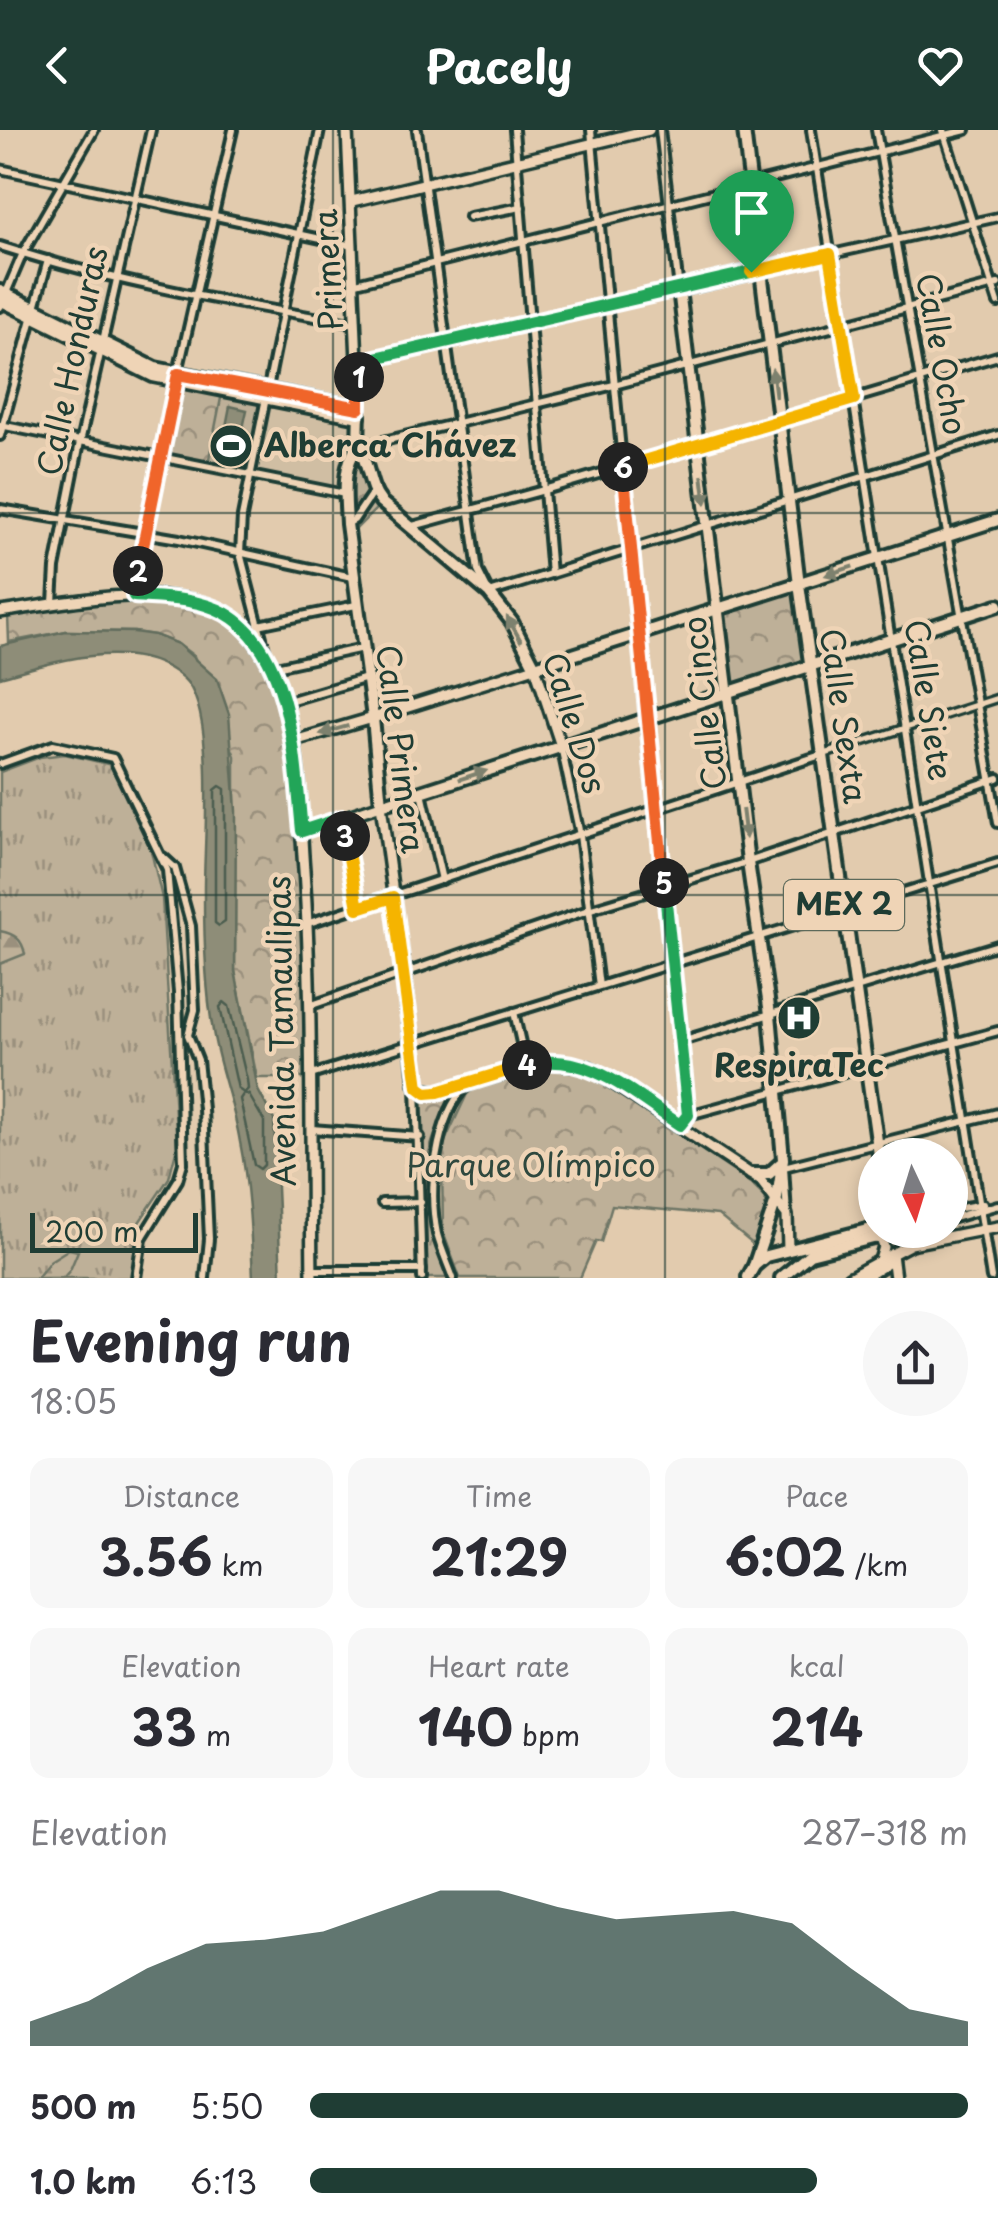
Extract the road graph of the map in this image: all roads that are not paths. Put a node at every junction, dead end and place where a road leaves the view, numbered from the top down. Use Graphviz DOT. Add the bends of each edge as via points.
graph roads {
  1 [pos="94,130"];
  2 [pos="151,130"];
  3 [pos="233,130"];
  4 [pos="320,130"];
  5 [pos="348,130"];
  6 [pos="418,130"];
  7 [pos="514,130"];
  8 [pos="591,130"];
  9 [pos="649,130"];
  10 [pos="660,130"];
  11 [pos="741,130"];
  12 [pos="812,130"];
  13 [pos="876,130"];
  14 [pos="966,130"];
  15 [pos="944,132"];
  16 [pos="592,144"];
  17 [pos="880,152"];
  18 [pos="517,162"];
  19 [pos="816,167"];
  20 [pos="0,169"];
  21 [pos="61,184"];
  22 [pos="425,184"];
  23 [pos="748,185"];
  24 [pos="135,198"];
  25 [pos="352,201"];
  26 [pos="668,205"];
  27 [pos="520,207"];
  28 [pos="213,216"];
  29 [pos="469,217"];
  30 [pos="998,217"];
  31 [pos="599,222"];
  32 [pos="974,223"];
  33 [pos="300,234"];
  34 [pos="895,240"];
  35 [pos="524,241"];
  36 [pos="0,246"];
  37 [pos="354,246"];
  38 [pos="22,254"];
  39 [pos="830,254"];
  40 [pos="48,260"];
  41 [pos="435,264"];
  42 [pos="757,271"];
  43 [pos="117,276"];
  44 [pos="356,283"];
  45 [pos="995,285"];
  46 [pos="679,289"];
  47 [pos="195,293"];
  48 [pos="1,299"];
  49 [pos="998,303"];
  50 [pos="608,307"];
  51 [pos="908,308"];
  52 [pos="283,312"];
  53 [pos="33,313"];
  54 [pos="357,324"];
  55 [pos="530,325"];
  56 [pos="842,325"];
  57 [pos="447,342"];
  58 [pos="769,345"];
  59 [pos="100,348"];
  60 [pos="998,356"];
  61 [pos="358,362"];
  62 [pos="689,366"];
  63 [pos="177,377"];
  64 [pos="920,379"];
  65 [pos="614,385"];
  66 [pos="267,395"];
  67 [pos="854,399"];
  68 [pos="538,403"];
  69 [pos="359,413"];
  70 [pos="778,420"];
  71 [pos="458,423"];
  72 [pos="1,426"];
  73 [pos="0,436"];
  74 [pos="998,436"];
  75 [pos="80,442"];
  76 [pos="698,445"];
  77 [pos="358,447"];
  78 [pos="160,457"];
  79 [pos="933,457"];
  80 [pos="622,466"];
  81 [pos="250,476"];
  82 [pos="866,477"];
  83 [pos="544,490"];
  84 [pos="373,492"];
  85 [pos="346,494"];
  86 [pos="788,502"];
  87 [pos="0,509"];
  88 [pos="469,511"];
  89 [pos="998,520"];
  90 [pos="64,521"];
  91 [pos="346,524"];
  92 [pos="708,526"];
  93 [pos="408,527"];
  94 [pos="145,534"];
  95 [pos="948,536"];
  96 [pos="630,549"];
  97 [pos="240,554"];
  98 [pos="879,558"];
  99 [pos="550,574"];
  100 [pos="352,577"];
  101 [pos="799,584"];
  102 [pos="489,594"];
  103 [pos="134,596"];
  104 [pos="53,603"];
  105 [pos="356,605"];
  106 [pos="998,605"];
  107 [pos="719,609"];
  108 [pos="0,612"];
  109 [pos="962,617"];
  110 [pos="258,625"];
  111 [pos="638,634"];
  112 [pos="894,640"];
  113 [pos="362,648"];
  114 [pos="269,666"];
  115 [pos="810,666"];
  116 [pos="534,667"];
  117 [pos="367,678"];
  118 [pos="728,693"];
  119 [pos="998,698"];
  120 [pos="285,702"];
  121 [pos="978,704"];
  122 [pos="373,718"];
  123 [pos="646,718"];
  124 [pos="907,726"];
  125 [pos="294,741"];
  126 [pos="561,746"];
  127 [pos="825,754"];
  128 [pos="0,764"];
  129 [pos="994,779"];
  130 [pos="739,783"];
  131 [pos="421,791"];
  132 [pos="919,803"];
  133 [pos="381,805"];
  134 [pos="656,811"];
  135 [pos="342,818"];
  136 [pos="998,823"];
  137 [pos="302,831"];
  138 [pos="834,831"];
  139 [pos="580,835"];
  140 [pos="161,856"];
  141 [pos="748,862"];
  142 [pos="998,863"];
  143 [pos="442,880"];
  144 [pos="932,883"];
  145 [pos="664,886"];
  146 [pos="393,897"];
  147 [pos="358,908"];
  148 [pos="591,909"];
  149 [pos="845,910"];
  150 [pos="309,923"];
  151 [pos="759,936"];
  152 [pos="998,946"];
  153 [pos="944,961"];
  154 [pos="674,962"];
  155 [pos="404,974"];
  156 [pos="599,986"];
  157 [pos="856,987"];
  158 [pos="309,1006"];
  159 [pos="514,1012"];
  160 [pos="770,1014"];
  161 [pos="998,1031"];
  162 [pos="681,1041"];
  163 [pos="411,1042"];
  164 [pos="956,1042"];
  165 [pos="526,1065"];
  166 [pos="866,1065"];
  167 [pos="310,1075"];
  168 [pos="416,1084"];
  169 [pos="468,1084"];
  170 [pos="778,1090"];
  171 [pos="998,1113"];
  172 [pos="688,1115"];
  173 [pos="967,1120"];
  174 [pos="680,1125"];
  175 [pos="310,1129"];
  176 [pos="420,1137"];
  177 [pos="876,1138"];
  178 [pos="912,1138"];
  179 [pos="858,1152"];
  180 [pos="782,1165"];
  181 [pos="751,1174"];
  182 [pos="777,1198"];
  183 [pos="421,1202"];
  184 [pos="382,1203"];
  185 [pos="994,1206"];
  186 [pos="981,1207"];
  187 [pos="968,1208"];
  188 [pos="968,1212"];
  189 [pos="786,1215"];
  190 [pos="998,1227"];
  191 [pos="984,1229"];
  192 [pos="858,1237"];
  193 [pos="841,1241"];
  194 [pos="792,1246"];
  195 [pos="884,1248"];
  196 [pos="893,1258"];
  197 [pos="880,1260"];
  198 [pos="312,1274"];
  199 [pos="422,1274"];
  200 [pos="753,1274"];
  201 [pos="136,1278"];
  202 [pos="206,1278"];
  203 [pos="453,1278"];
  204 [pos="779,1278"];
  205 [pos="849,1278"];
  206 [pos="864,1278"];
  207 [pos="895,1278"];
  208 [pos="992,1278"];
  1 -- 21 [label="street"];
  2 -- 24 [label="street, Calle Honduras"];
  3 -- 28 [label="street"];
  4 -- 33 [label="street"];
  5 -- 25 [label="street, Primera"];
  6 -- 22 [label="street, Calle Dos"];
  7 -- 18 [label="street"];
  8 -- 16 [label="street"];
  9 -- 16 [label="street"];
  10 -- 26 [label="street, Calle Cinco"];
  11 -- 23 [label="main road, Calle Sexta / MEX 2"];
  12 -- 19 [label="street, Calle Siete"];
  13 -- 17 [label="street, Calle Ocho"];
  14 -- 15 [label="street"];
  15 -- 17 [label="street"];
  15 -- 32 [label="street"];
  16 -- 18 [label="street"];
  16 -- 31 [label="street"];
  17 -- 19 [label="street"];
  17 -- 34 [label="street, Calle Ocho"];
  18 -- 22 [label="street"];
  18 -- 27 [label="street"];
  19 -- 23 [label="street"];
  19 -- 39 [label="street, Calle Siete"];
  20 -- 21 [label="street"];
  21 -- 24 [label="street"];
  21 -- 38 [label="street"];
  22 -- 25 [label="street"];
  22 -- 41 [label="street, Calle Dos"];
  23 -- 26 [label="street"];
  23 -- 42 [label="main road, Calle Sexta / MEX 2"];
  24 -- 28 [label="street"];
  24 -- 43 [label="street, Calle Honduras"];
  25 -- 37 [label="street, Primera"];
  26 -- 31 [label="street"];
  26 -- 46 [label="street, Calle Cinco"];
  27 -- 29 [label="street"];
  27 -- 35 [label="street"];
  28 -- 33 [label="street"];
  28 -- 47 [label="street"];
  30 -- 32 [label="street"];
  31 -- 35 [label="street"];
  31 -- 50 [label="street"];
  32 -- 34 [label="street"];
  32 -- 45 [label="street"];
  33 -- 37 [label="street"];
  33 -- 52 [label="street"];
  34 -- 39 [label="street"];
  34 -- 51 [label="street, Calle Ocho"];
  35 -- 41 [label="street"];
  35 -- 55 [label="street"];
  36 -- 38 [label="street"];
  37 -- 44 [label="street, Primera"];
  38 -- 40 [label="street"];
  38 -- 48 [label="street"];
  39 -- 42 [label="street"];
  39 -- 56 [label="street, Calle Siete"];
  40 -- 43 [label="street"];
  40 -- 53 [label="street"];
  41 -- 44 [label="street"];
  41 -- 57 [label="street, Calle Dos"];
  42 -- 46 [label="main road"];
  42 -- 58 [label="main road, Calle Sexta / MEX 2"];
  43 -- 47 [label="street"];
  43 -- 59 [label="street, Calle Honduras"];
  44 -- 54 [label="street, Primera"];
  45 -- 49 [label="street"];
  45 -- 51 [label="street"];
  46 -- 50 [label="street"];
  46 -- 62 [label="main road, Calle Cinco / MEX 2"];
  47 -- 52 [label="street"];
  47 -- 63 [label="street"];
  48 -- 53 [label="main road"];
  50 -- 55 [label="street"];
  50 -- 65 [label="street"];
  51 -- 56 [label="street"];
  51 -- 64 [label="street, Calle Ocho"];
  52 -- 54 [label="street"];
  52 -- 66 [label="street"];
  53 -- 59 [label="main road"];
  53 -- 72 [label="street"];
  54 -- 61 [label="street, Primera"];
  55 -- 57 [label="street"];
  55 -- 68 [label="street"];
  56 -- 58 [label="street"];
  56 -- 67 [label="street, Calle Siete"];
  57 -- 61 [label="street"];
  57 -- 71 [label="street, Calle Dos"];
  58 -- 62 [label="street"];
  70 -- 58 [label="main road, Calle Sexta / MEX 2, one-way"];
  59 -- 63 [label="main road" via="153,376"];
  59 -- 75 [label="street, Calle Honduras"];
  60 -- 64 [label="street"];
  61 -- 69 [label="street, Primera"];
  62 -- 65 [label="street"];
  62 -- 76 [label="main road, Calle Cinco / MEX 2"];
  63 -- 66 [label="main road"];
  63 -- 78 [label="street"];
  64 -- 67 [label="street"];
  64 -- 79 [label="street, Calle Ocho"];
  65 -- 68 [label="street"];
  65 -- 80 [label="street"];
  66 -- 69 [label="main road"];
  66 -- 81 [label="street"];
  67 -- 70 [label="street"];
  67 -- 82 [label="street, Calle Siete"];
  68 -- 71 [label="street"];
  68 -- 83 [label="street"];
  69 -- 77 [label="main road, Calle Primera"];
  70 -- 76 [label="street"];
  70 -- 86 [label="main road, Calle Sexta / MEX 2"];
  71 -- 77 [label="street"];
  71 -- 88 [label="street, Calle Dos"];
  72 -- 73 [label="street"];
  72 -- 75 [label="street"];
  74 -- 79 [label="street"];
  75 -- 78 [label="street"];
  75 -- 90 [label="street, Calle Honduras"];
  76 -- 80 [label="street"];
  76 -- 92 [label="main road, Calle Cinco / MEX 2, one-way"];
  77 -- 84 [label="main road"];
  77 -- 85 [label="main road, Calle Primera" via="350,455"];
  78 -- 81 [label="street"];
  78 -- 94 [label="street"];
  79 -- 82 [label="street"];
  79 -- 95 [label="street, Calle Ocho"];
  80 -- 83 [label="street"];
  80 -- 96 [label="street"];
  81 -- 85 [label="street"];
  81 -- 97 [label="street"];
  82 -- 86 [label="street"];
  82 -- 98 [label="street, Calle Siete"];
  83 -- 88 [label="street"];
  83 -- 99 [label="street"];
  84 -- 91 [label="street"];
  84 -- 93 [label="main road"];
  85 -- 91 [label="main road, Calle Primera"];
  86 -- 92 [label="street"];
  86 -- 101 [label="main road, Calle Sexta / MEX 2"];
  87 -- 90 [label="street"];
  88 -- 93 [label="street"];
  88 -- 102 [label="street, Calle Dos" via="478,571"];
  89 -- 95 [label="main road"];
  90 -- 94 [label="street"];
  90 -- 104 [label="street, Calle Honduras"];
  91 -- 100 [label="main road, Calle Primera"];
  92 -- 96 [label="street"];
  92 -- 107 [label="main road, Calle Cinco / MEX 2"];
  93 -- 102 [label="main road"];
  94 -- 97 [label="street"];
  94 -- 103 [label="street"];
  95 -- 98 [label="main road"];
  95 -- 109 [label="street, Calle Ocho"];
  96 -- 99 [label="street"];
  96 -- 111 [label="street"];
  97 -- 100 [label="street"];
  97 -- 110 [label="street"];
  98 -- 101 [label="main road, one-way"];
  98 -- 112 [label="street, Calle Siete"];
  99 -- 102 [label="street"];
  100 -- 105 [label="main road, Calle Primera"];
  101 -- 107 [label="main road"];
  101 -- 115 [label="main road, Calle Sexta / MEX 2"];
  116 -- 102 [label="main road, Calle Dos, one-way"];
  103 -- 104 [label="street, Avenida Tamaulipas"];
  103 -- 114 [label="street, Avenida Tamaulipas" via="224,612"];
  104 -- 108 [label="street, Avenida Tamaulipas"];
  105 -- 110 [label="street"];
  105 -- 113 [label="main road, Calle Primera"];
  106 -- 109 [label="main road"];
  107 -- 111 [label="main road"];
  107 -- 118 [label="main road, Calle Cinco / MEX 2"];
  109 -- 112 [label="main road"];
  109 -- 121 [label="street, Calle Ocho"];
  110 -- 114 [label="street"];
  111 -- 116 [label="main road"];
  111 -- 123 [label="street"];
  112 -- 115 [label="main road"];
  112 -- 124 [label="street, Calle Siete"];
  113 -- 114 [label="street"];
  113 -- 117 [label="main road, Calle Primera"];
  114 -- 120 [label="street, Avenida Tamaulipas"];
  115 -- 118 [label="main road"];
  115 -- 127 [label="main road, Calle Sexta / MEX 2"];
  116 -- 122 [label="street"];
  116 -- 126 [label="street, Calle Dos"];
  117 -- 120 [label="street"];
  117 -- 122 [label="main road, Calle Primera"];
  118 -- 123 [label="main road"];
  118 -- 130 [label="main road, Calle Cinco / MEX 2"];
  119 -- 121 [label="street"];
  120 -- 125 [label="street, Avenida Tamaulipas"];
  121 -- 124 [label="street"];
  121 -- 129 [label="street, Calle Ocho"];
  122 -- 125 [label="street, one-way"];
  122 -- 133 [label="main road, Calle Primera"];
  123 -- 126 [label="main road"];
  123 -- 134 [label="street"];
  124 -- 127 [label="street"];
  124 -- 132 [label="street, Calle Siete"];
  125 -- 137 [label="street, Avenida Tamaulipas"];
  131 -- 126 [label="main road, one-way"];
  126 -- 139 [label="street, Calle Dos"];
  127 -- 130 [label="street"];
  127 -- 138 [label="main road, Calle Sexta / MEX 2"];
  128 -- 140 [label="street" via="52,745 113,758"];
  129 -- 132 [label="street"];
  129 -- 136 [label="street, Calle Ocho"];
  130 -- 134 [label="street"];
  130 -- 141 [label="main road, Calle Cinco / MEX 2, one-way"];
  131 -- 133 [label="main road"];
  131 -- 143 [label="street"];
  132 -- 138 [label="street"];
  132 -- 144 [label="street, Calle Siete"];
  133 -- 135 [label="street"];
  133 -- 146 [label="street, Calle Primera"];
  134 -- 139 [label="street"];
  134 -- 145 [label="street"];
  135 -- 137 [label="street"];
  135 -- 147 [label="street"];
  137 -- 150 [label="street, Avenida Tamaulipas"];
  138 -- 141 [label="street"];
  138 -- 149 [label="main road, Calle Sexta / MEX 2"];
  139 -- 143 [label="street"];
  139 -- 148 [label="street, Calle Dos"];
  140 -- 201 [label="street" via="178,992 183,1163 142,1238"];
  140 -- 202 [label="street" via="175,868 191,926 195,1010 188,1035 204,1109"];
  141 -- 145 [label="street"];
  141 -- 151 [label="main road, Calle Cinco / MEX 2"];
  142 -- 144 [label="street"];
  143 -- 146 [label="street"];
  144 -- 149 [label="street"];
  144 -- 153 [label="street, Calle Siete"];
  145 -- 148 [label="street"];
  145 -- 154 [label="street"];
  146 -- 147 [label="street"];
  146 -- 155 [label="street, Calle Primera"];
  147 -- 150 [label="street"];
  148 -- 155 [label="street"];
  148 -- 156 [label="street, Calle Dos"];
  149 -- 151 [label="street"];
  149 -- 157 [label="main road, Calle Sexta / MEX 2"];
  150 -- 158 [label="street, Avenida Tamaulipas"];
  151 -- 154 [label="street"];
  151 -- 160 [label="main road, Calle Cinco / MEX 2"];
  152 -- 153 [label="street"];
  153 -- 157 [label="street"];
  153 -- 164 [label="street, Calle Siete"];
  154 -- 156 [label="street"];
  154 -- 162 [label="street"];
  155 -- 158 [label="street"];
  155 -- 163 [label="street, Calle Primera"];
  156 -- 159 [label="street"];
  157 -- 160 [label="street"];
  157 -- 166 [label="main road, Calle Sexta / MEX 2"];
  158 -- 167 [label="street, Avenida Tamaulipas"];
  159 -- 163 [label="street"];
  159 -- 165 [label="street"];
  160 -- 162 [label="street"];
  160 -- 170 [label="main road, Calle Cinco / MEX 2"];
  161 -- 164 [label="street"];
  162 -- 172 [label="street"];
  163 -- 167 [label="street"];
  163 -- 168 [label="street, Calle Primera"];
  164 -- 166 [label="street"];
  164 -- 173 [label="street, Calle Siete"];
  165 -- 169 [label="street"];
  165 -- 174 [label="street" via="555,1060 589,1067"];
  166 -- 170 [label="street"];
  166 -- 177 [label="main road, Calle Sexta / MEX 2"];
  167 -- 175 [label="street, Avenida Tamaulipas"];
  168 -- 169 [label="street" via="434,1093"];
  168 -- 176 [label="street, Calle Primera"];
  169 -- 203 [label="street" via="435,1156 436,1228"];
  170 -- 172 [label="street"];
  170 -- 180 [label="main road, Calle Cinco / MEX 2"];
  171 -- 173 [label="street"];
  172 -- 174 [label="street"];
  173 -- 178 [label="street"];
  173 -- 186 [label="street, Calle Siete"];
  174 -- 181 [label="street"];
  175 -- 176 [label="street"];
  175 -- 198 [label="street, Avenida Tamaulipas"];
  176 -- 183 [label="street, Calle Primera"];
  179 -- 180 [label="street"];
  180 -- 181 [label="main road"];
  180 -- 182 [label="main road, Calle Cinco / MEX 2"];
  180 -- 189 [label="street"];
  181 -- 182 [label="street"];
  182 -- 189 [label="street"];
  182 -- 200 [label="main road, Calle Cinco / MEX 2"];
  183 -- 184 [label="street"];
  183 -- 199 [label="street, Calle Primera"];
  185 -- 186 [label="street"];
  186 -- 187 [label="street"];
  186 -- 188 [label="street"];
  186 -- 191 [label="street, Calle Siete"];
  189 -- 194 [label="street"];
  190 -- 191 [label="street"];
  191 -- 196 [label="street" via="911,1244"];
  191 -- 208 [label="street, Calle Siete"];
  192 -- 193 [label="main road"];
  193 -- 194 [label="main road"];
  193 -- 204 [label="main road" via="804,1256"];
  194 -- 200 [label="main road" via="766,1256"];
  194 -- 204 [label="main road"];
  195 -- 197 [label="street"];
  196 -- 197 [label="street"];
  196 -- 206 [label="street"];
  196 -- 207 [label="street"];
  197 -- 205 [label="street"];
  198 -- 199 [label="street"];
}
